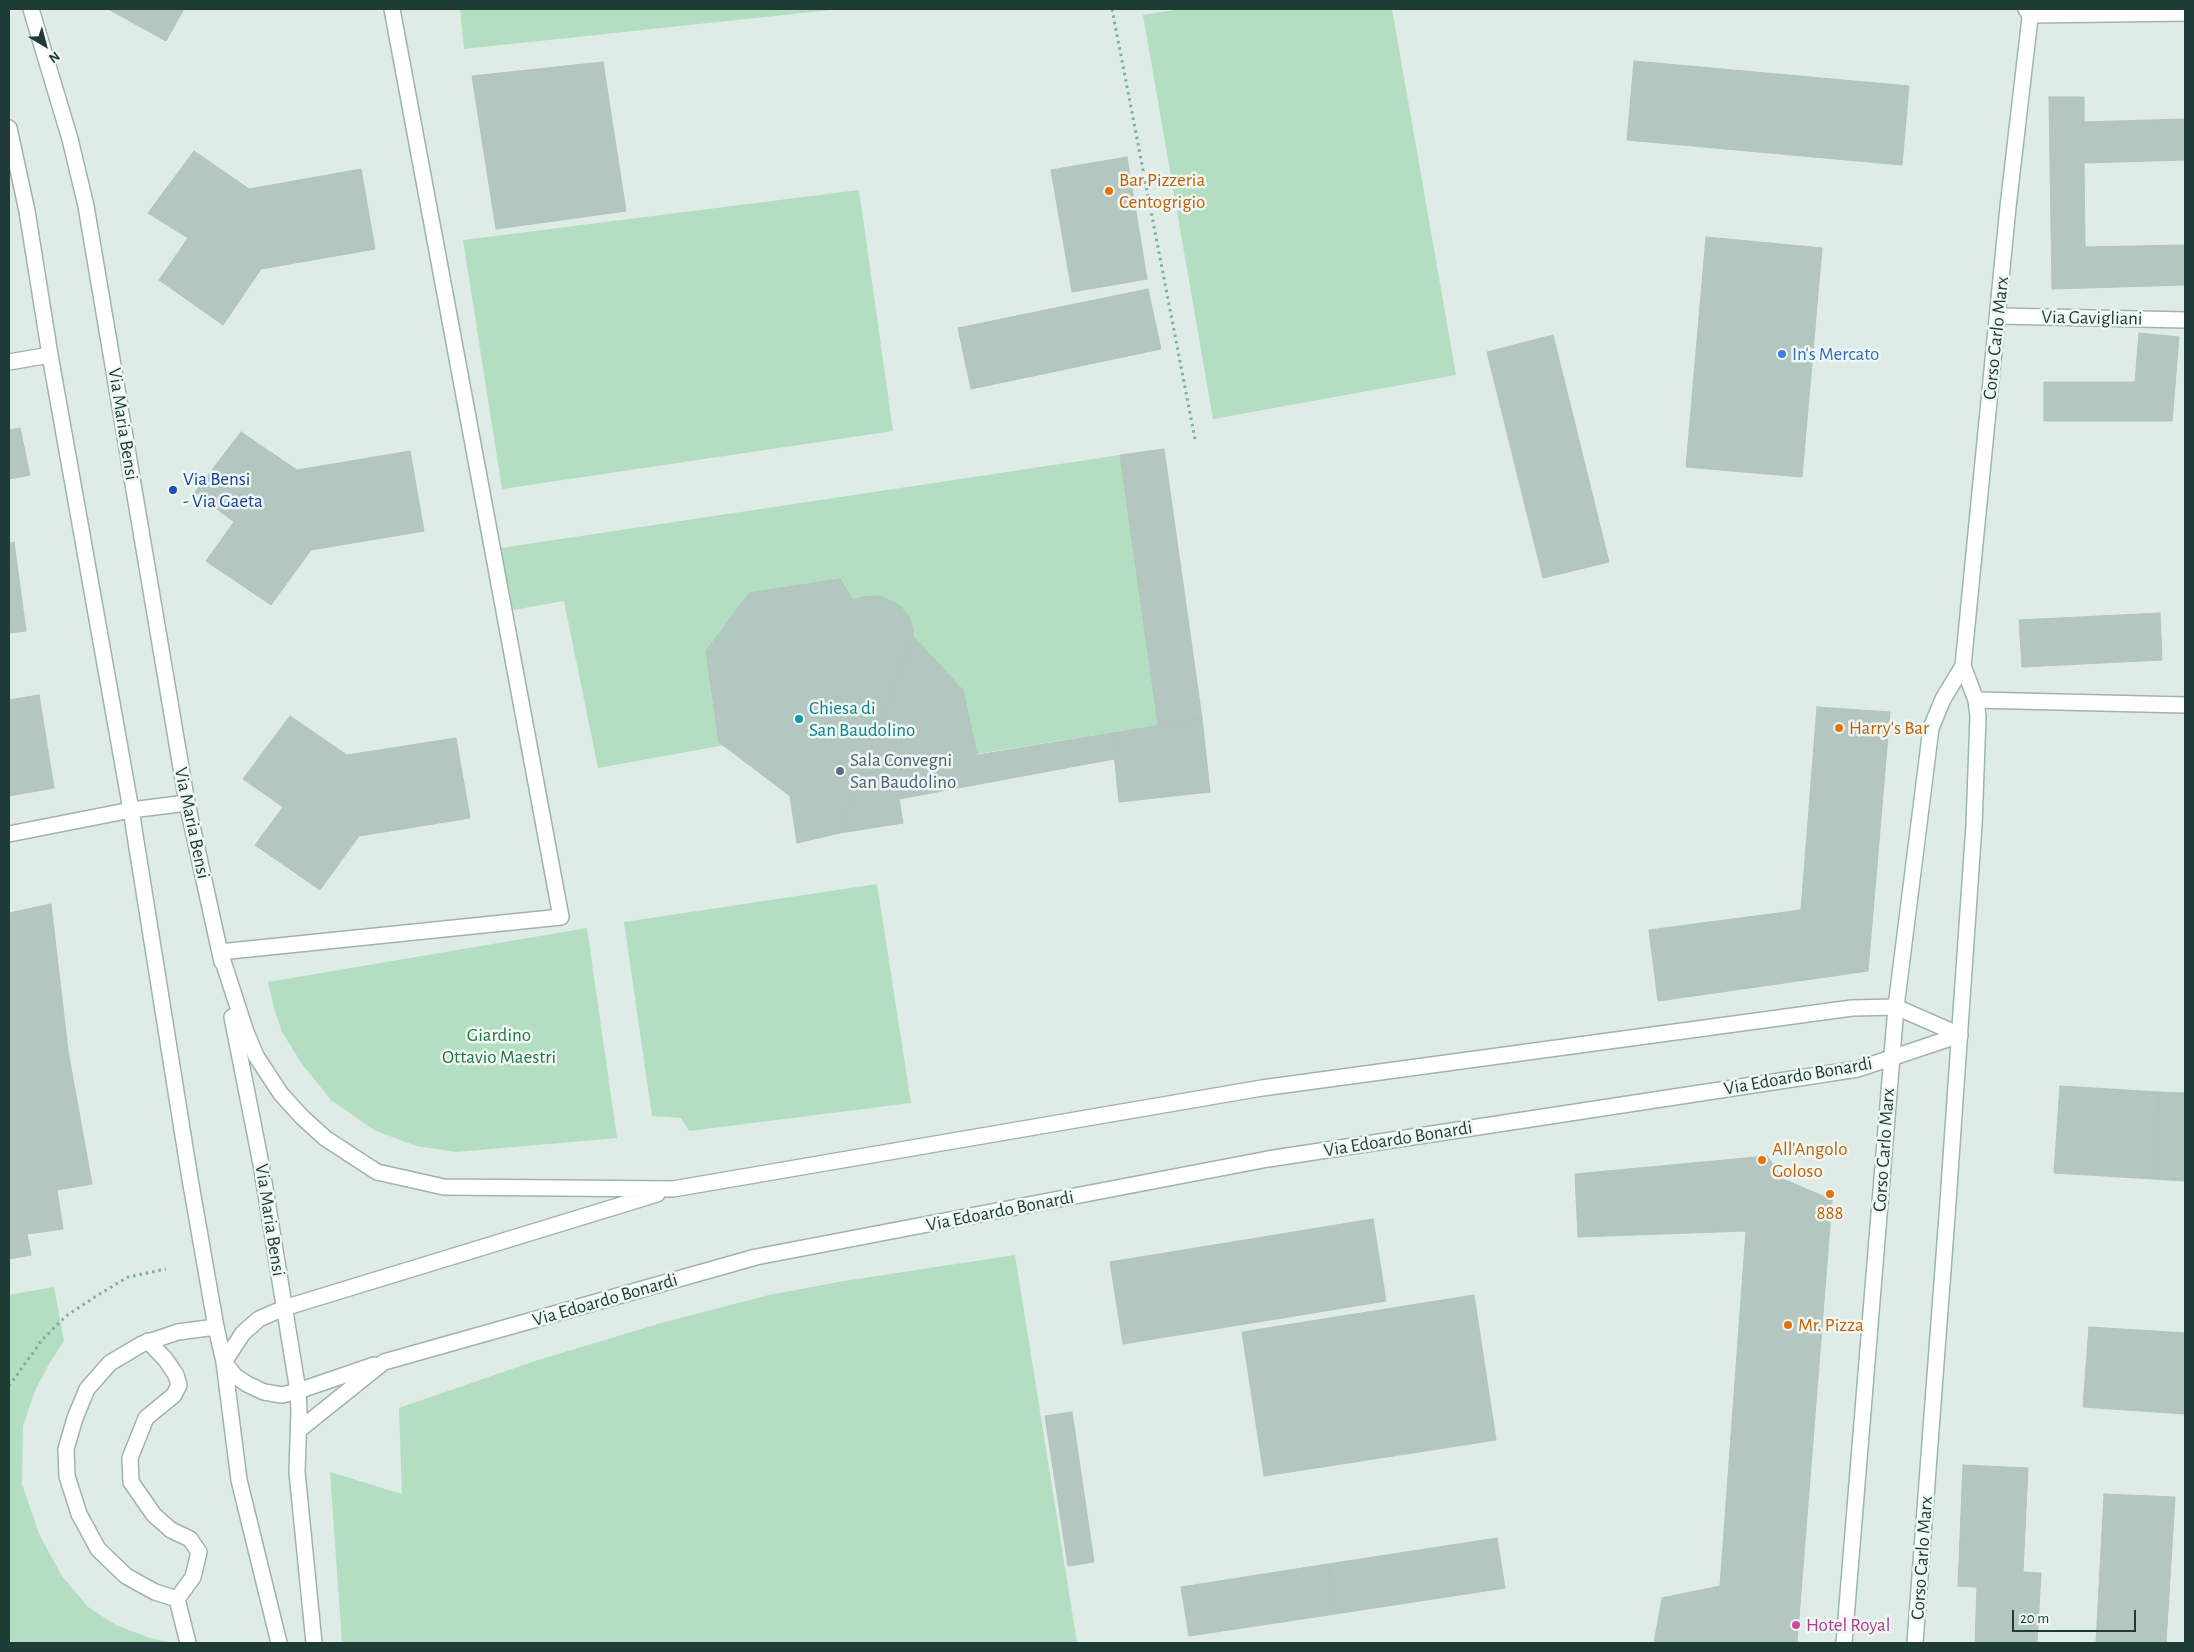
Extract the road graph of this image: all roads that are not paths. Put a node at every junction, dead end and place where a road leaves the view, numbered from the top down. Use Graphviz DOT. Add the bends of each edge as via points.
graph roads {
  1 [pos="31,9"];
  2 [pos="392,9"];
  3 [pos="2029,11"];
  4 [pos="2185,13"];
  5 [pos="9,128"];
  6 [pos="1999,316"];
  7 [pos="2185,320"];
  8 [pos="50,355"];
  9 [pos="9,362"];
  10 [pos="1963,666"];
  11 [pos="1976,700"];
  12 [pos="2185,705"];
  13 [pos="187,803"];
  14 [pos="131,810"];
  15 [pos="9,834"];
  16 [pos="220,952"];
  17 [pos="1896,1007"];
  18 [pos="1960,1035"];
  19 [pos="1891,1059"];
  20 [pos="673,1189"];
  21 [pos="284,1308"];
  22 [pos="216,1327"];
  23 [pos="148,1342"];
  24 [pos="224,1362"];
  25 [pos="384,1362"];
  26 [pos="298,1391"];
  27 [pos="299,1430"];
  28 [pos="177,1599"];
  29 [pos="188,1643"];
  30 [pos="279,1643"];
  31 [pos="314,1643"];
  32 [pos="1844,1643"];
  33 [pos="1915,1643"];
  1 -- 13 [label="street, Via Maria Bensi" via="68,130 86,206"];
  2 -- 16 [label="street" via="561,917"];
  3 -- 4 [label="street"];
  3 -- 6 [label="street, Corso Carlo Marx"];
  5 -- 8 [label="street" via="27,211"];
  6 -- 7 [label="street, Via Gavigliani"];
  6 -- 10 [label="street, Corso Carlo Marx"];
  8 -- 9 [label="street"];
  8 -- 14 [label="street"];
  10 -- 11 [label="street, Corso Carlo Marx"];
  10 -- 17 [label="street, Corso Carlo Marx" via="1942,699 1931,728"];
  11 -- 12 [label="street"];
  11 -- 18 [label="street, Corso Carlo Marx" via="1974,826"];
  13 -- 14 [label="street"];
  13 -- 16 [label="street, Via Maria Bensi"];
  14 -- 15 [label="street"];
  14 -- 22 [label="street"];
  16 -- 20 [label="street" via="246,1032 267,1075 286,1100 325,1138 377,1172 444,1187"];
  16 -- 21 [label="street, Via Maria Bensi" via="261,1164"];
  17 -- 18 [label="street"];
  17 -- 19 [label="street, Corso Carlo Marx"];
  17 -- 20 [label="street" via="1852,1008 1262,1088"];
  18 -- 19 [label="street, Via Edoardo Bonardi"];
  18 -- 33 [label="street, Corso Carlo Marx"];
  19 -- 25 [label="street, Via Edoardo Bonardi" via="1858,1069 1268,1159 756,1258"];
  19 -- 32 [label="street, Corso Carlo Marx"];
  20 -- 21 [label="street"];
  21 -- 24 [label="street" via="259,1319 243,1333"];
  21 -- 26 [label="street, Via Maria Bensi"];
  22 -- 23 [label="street" via="178,1332"];
  22 -- 24 [label="street"];
  23 -- 28 [label="street" via="166,1360 176,1375 178,1385 174,1395 146,1418 130,1458 132,1482 154,1515 171,1530 190,1539 199,1552 193,1577"];
  23 -- 28 [label="street" via="110,1363 87,1389 66,1449 67,1476 79,1514 98,1550 126,1576 155,1592"];
  24 -- 26 [label="street, Via Edoardo Bonardi" via="241,1380 264,1392 282,1395"];
  24 -- 30 [label="street" via="239,1480"];
  25 -- 26 [label="street, Via Edoardo Bonardi"];
  25 -- 27 [label="street, Via Edoardo Bonardi"];
  26 -- 27 [label="street, Via Maria Bensi"];
  27 -- 31 [label="street, Via Maria Bensi" via="297,1472"];
  28 -- 29 [label="street"];
}
